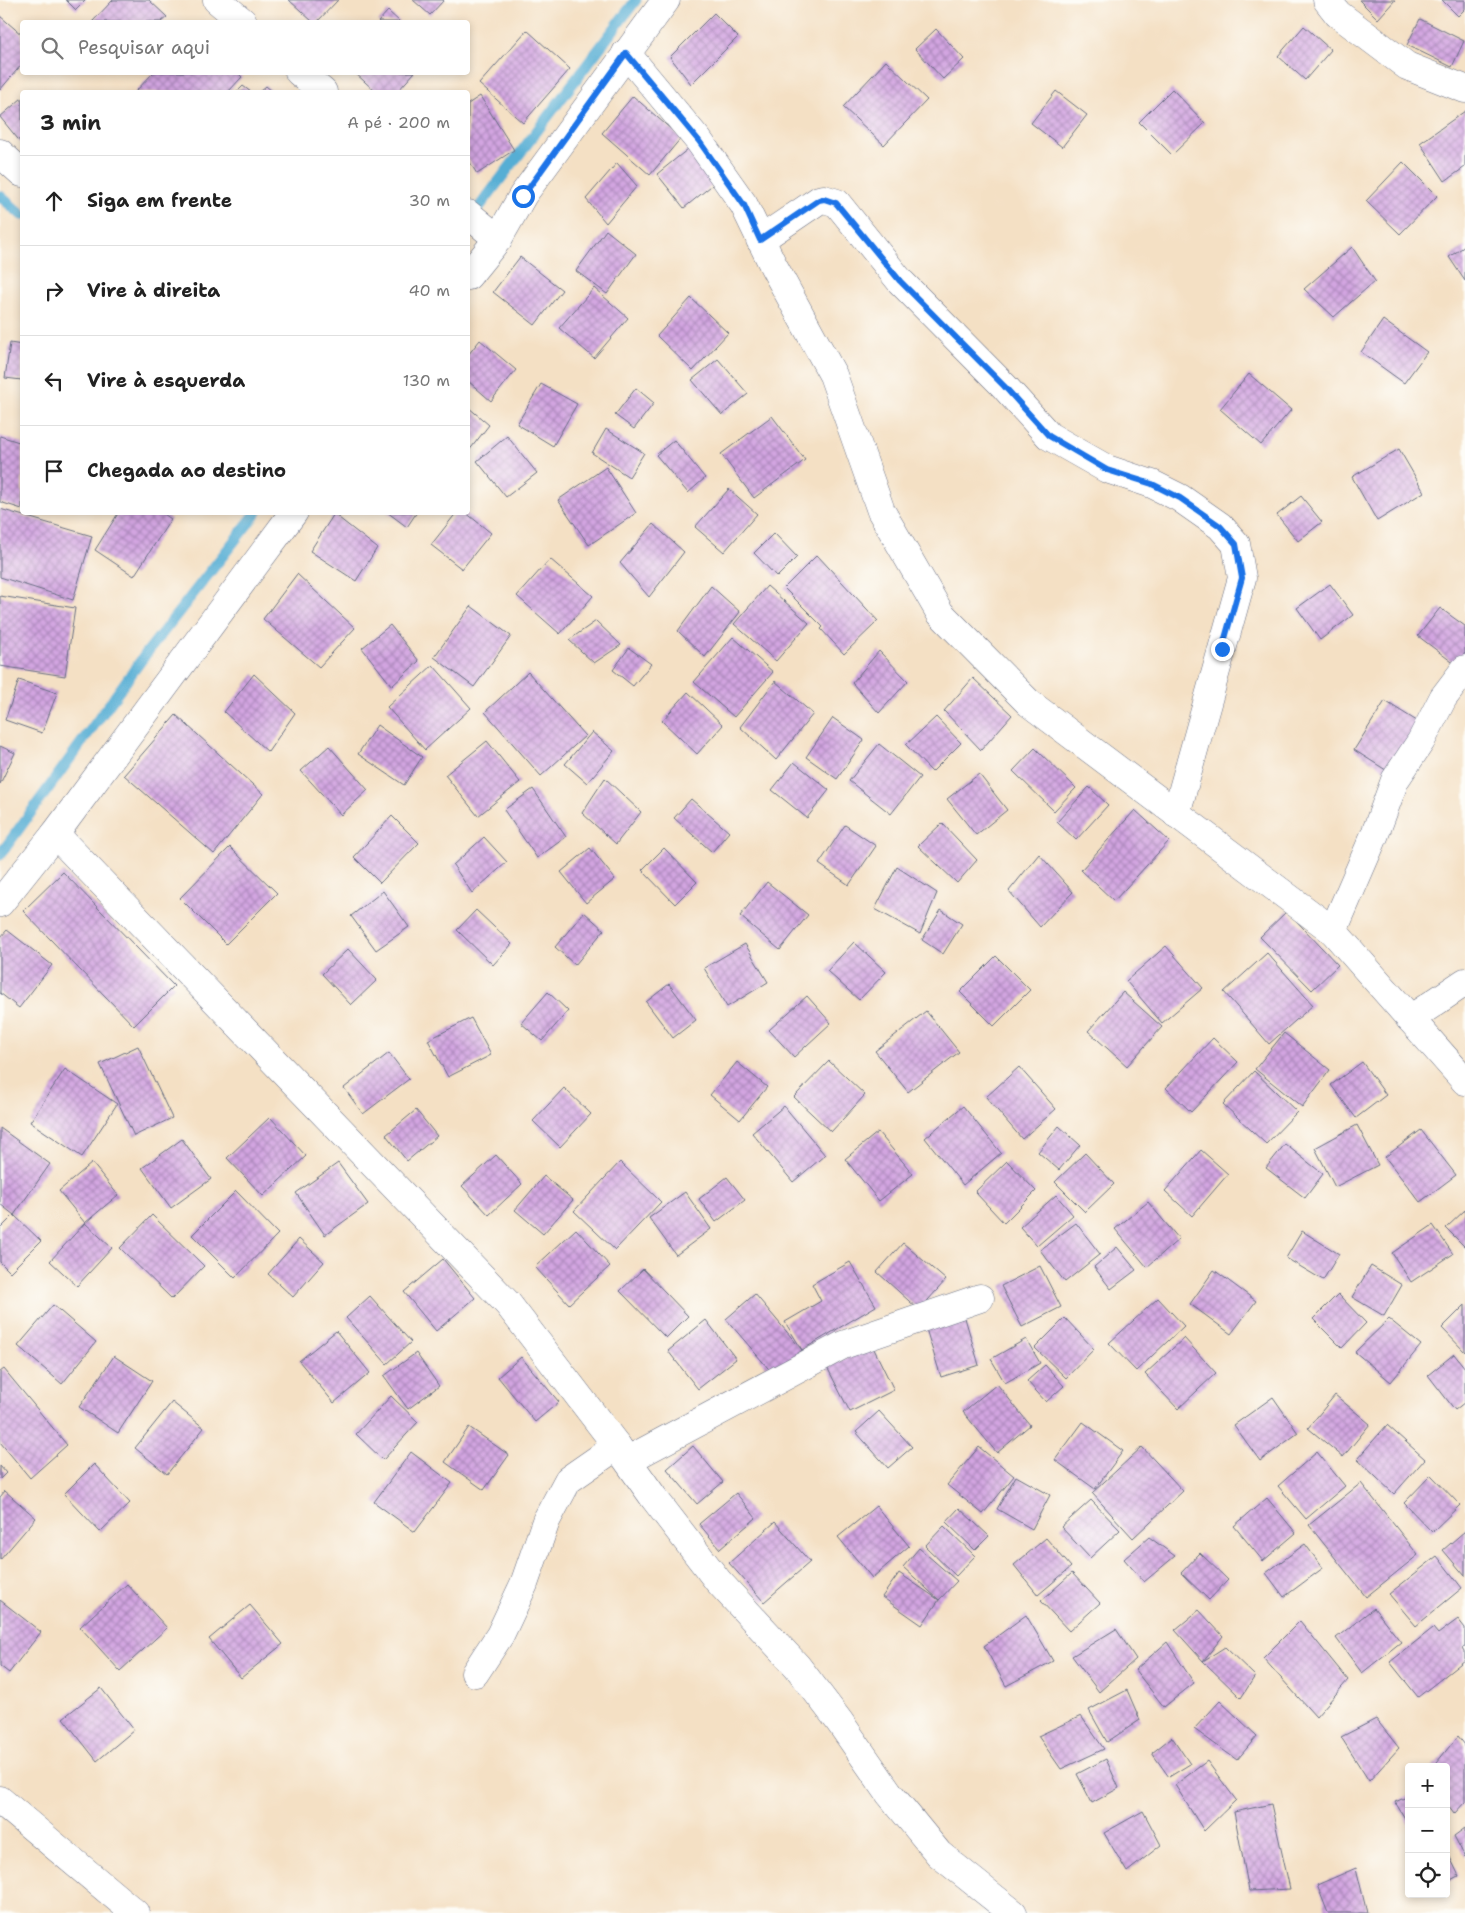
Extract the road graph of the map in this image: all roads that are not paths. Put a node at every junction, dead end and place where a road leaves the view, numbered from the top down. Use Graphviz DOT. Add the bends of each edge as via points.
graph roads {
  1 [pos="217,0"];
  2 [pos="666,0"];
  3 [pos="1327,0"];
  4 [pos="241,20"];
  5 [pos="626,53"];
  6 [pos="303,75"];
  7 [pos="1465,89"];
  8 [pos="321,90"];
  9 [pos="0,153"];
  10 [pos="20,171"];
  11 [pos="482,226"];
  12 [pos="760,240"];
  13 [pos="470,269"];
  14 [pos="292,515"];
  15 [pos="1465,669"];
  16 [pos="1176,814"];
  17 [pos="55,834"];
  18 [pos="0,904"];
  19 [pos="1333,931"];
  20 [pos="1465,982"];
  21 [pos="1410,1019"];
  22 [pos="1465,1081"];
  23 [pos="980,1298"];
  24 [pos="622,1453"];
  25 [pos="475,1674"];
  26 [pos="0,1800"];
  27 [pos="135,1913"];
  28 [pos="1013,1913"];
  1 -- 4 [label="street"];
  2 -- 5 [label="street"];
  3 -- 7 [label="street" via="1338,14 1406,66"];
  5 -- 11 [label="street" via="523,196"];
  5 -- 12 [label="street" via="699,141 744,205"];
  6 -- 8 [label="street"];
  9 -- 10 [label="street"];
  11 -- 13 [label="street"];
  12 -- 16 [label="street" via="833,375 881,511 940,613 1029,704"];
  12 -- 16 [label="street" via="819,200 836,203 900,281 1049,436 1107,470 1152,484 1180,498 1220,526 1236,544 1242,578"];
  14 -- 17 [label="street"];
  15 -- 19 [label="street" via="1443,698 1421,741 1395,780"];
  16 -- 19 [label="street"];
  17 -- 18 [label="street"];
  17 -- 24 [label="street" via="508,1304"];
  19 -- 21 [label="street"];
  20 -- 21 [label="street"];
  21 -- 22 [label="street"];
  23 -- 24 [label="street" via="843,1345"];
  24 -- 25 [label="street" via="568,1480 546,1521 524,1584 500,1635"];
  24 -- 28 [label="street" via="718,1581 803,1674 889,1793 939,1854"];
  26 -- 27 [label="street"];
}
